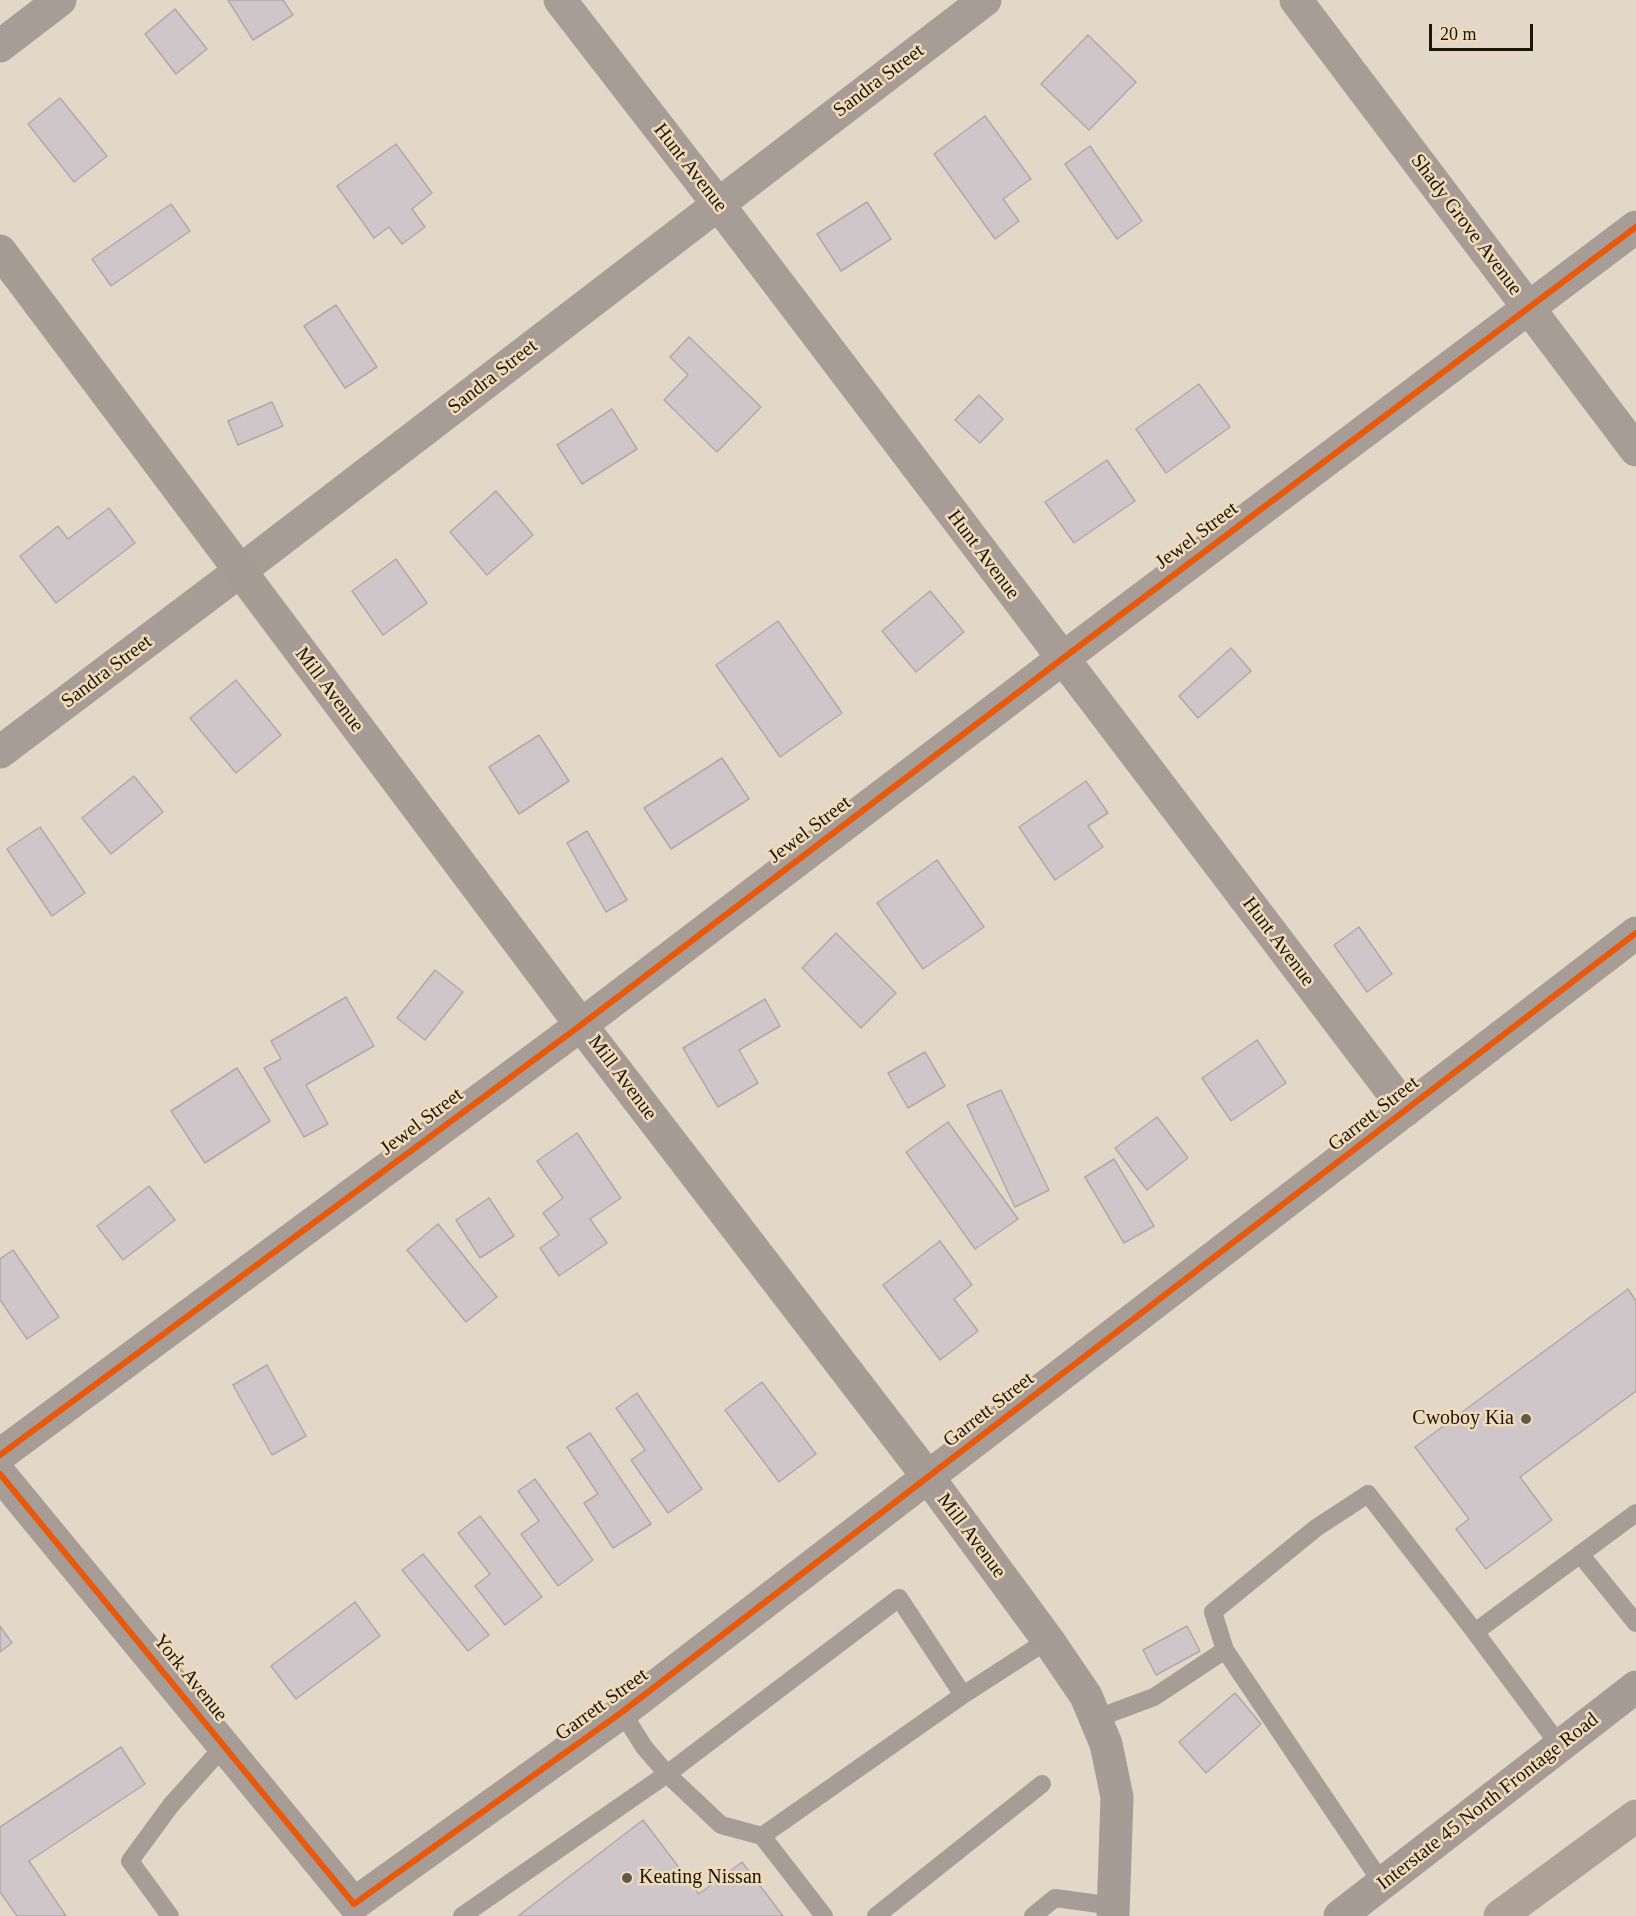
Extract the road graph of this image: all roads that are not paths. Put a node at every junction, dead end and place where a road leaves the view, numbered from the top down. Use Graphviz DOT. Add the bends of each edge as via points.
graph roads {
  1 [pos="60,0"];
  2 [pos="560,0"];
  3 [pos="985,0"];
  4 [pos="1296,0"];
  5 [pos="0,46"];
  6 [pos="718,204"];
  7 [pos="1636,227"];
  8 [pos="0,252"];
  9 [pos="1528,307"];
  10 [pos="1636,450"];
  11 [pos="240,571"];
  12 [pos="1062,659"];
  13 [pos="0,752"];
  14 [pos="1636,933"];
  15 [pos="581,1025"];
  16 [pos="1406,1110"];
  17 [pos="0,1455"];
  18 [pos="0,1474"];
  19 [pos="928,1478"];
  20 [pos="1636,1513"];
  21 [pos="1580,1554"];
  22 [pos="1636,1623"];
  23 [pos="1475,1632"];
  24 [pos="1048,1640"];
  25 [pos="1225,1650"];
  26 [pos="1636,1687"];
  27 [pos="963,1695"];
  28 [pos="622,1712"];
  29 [pos="1095,1719"];
  30 [pos="224,1746"];
  31 [pos="1560,1746"];
  32 [pos="667,1774"];
  33 [pos="1042,1784"];
  34 [pos="1636,1816"];
  35 [pos="762,1836"];
  36 [pos="1382,1883"];
  37 [pos="1114,1911"];
  38 [pos="354,1912"];
  39 [pos="170,1916"];
  40 [pos="462,1916"];
  41 [pos="824,1916"];
  42 [pos="876,1916"];
  43 [pos="1033,1916"];
  44 [pos="1340,1916"];
  45 [pos="1500,1916"];
  1 -- 5 [label="street"];
  2 -- 6 [label="street, Hunt Avenue"];
  3 -- 6 [label="street, Sandra Street"];
  4 -- 9 [label="street, Shady Grove Avenue"];
  6 -- 11 [label="street, Sandra Street"];
  6 -- 12 [label="street, Hunt Avenue"];
  7 -- 9 [label="street, Jewel Street"];
  8 -- 11 [label="street, Mill Avenue"];
  9 -- 10 [label="street, Shady Grove Avenue"];
  9 -- 12 [label="street, Jewel Street"];
  11 -- 13 [label="street, Sandra Street"];
  11 -- 15 [label="street, Mill Avenue"];
  12 -- 15 [label="street, Jewel Street"];
  12 -- 16 [label="street, Hunt Avenue"];
  14 -- 16 [label="street, Garrett Street"];
  15 -- 17 [label="street, Jewel Street"];
  15 -- 19 [label="street, Mill Avenue"];
  16 -- 19 [label="street, Garrett Street"];
  18 -- 30 [label="street, York Avenue"];
  19 -- 24 [label="street, Mill Avenue"];
  19 -- 28 [label="street, Garrett Street"];
  20 -- 21 [label="lane"];
  21 -- 22 [label="lane"];
  21 -- 23 [label="lane"];
  23 -- 25 [label="lane" via="1368,1494 1316,1528 1213,1612"];
  23 -- 31 [label="lane"];
  24 -- 27 [label="lane"];
  24 -- 29 [label="street, Mill Avenue" via="1086,1696"];
  25 -- 29 [label="lane" via="1154,1697"];
  25 -- 36 [label="lane"];
  26 -- 31 [label="street, Interstate 45 North Frontage Road"];
  27 -- 32 [label="lane" via="899,1598"];
  27 -- 35 [label="lane"];
  28 -- 32 [label="lane"];
  28 -- 38 [label="street, Garrett Street"];
  29 -- 37 [label="street, Mill Avenue" via="1106,1744 1117,1797"];
  30 -- 38 [label="street, York Avenue"];
  30 -- 39 [label="lane" via="171,1805 130,1861"];
  31 -- 36 [label="street, Interstate 45 North Frontage Road"];
  32 -- 35 [label="lane" via="721,1825"];
  32 -- 40 [label="lane"];
  33 -- 42 [label="lane"];
  34 -- 45 [label="highway"];
  35 -- 41 [label="lane"];
  36 -- 44 [label="street, Interstate 45 North Frontage Road"];
  37 -- 43 [label="lane" via="1055,1898"];
}
